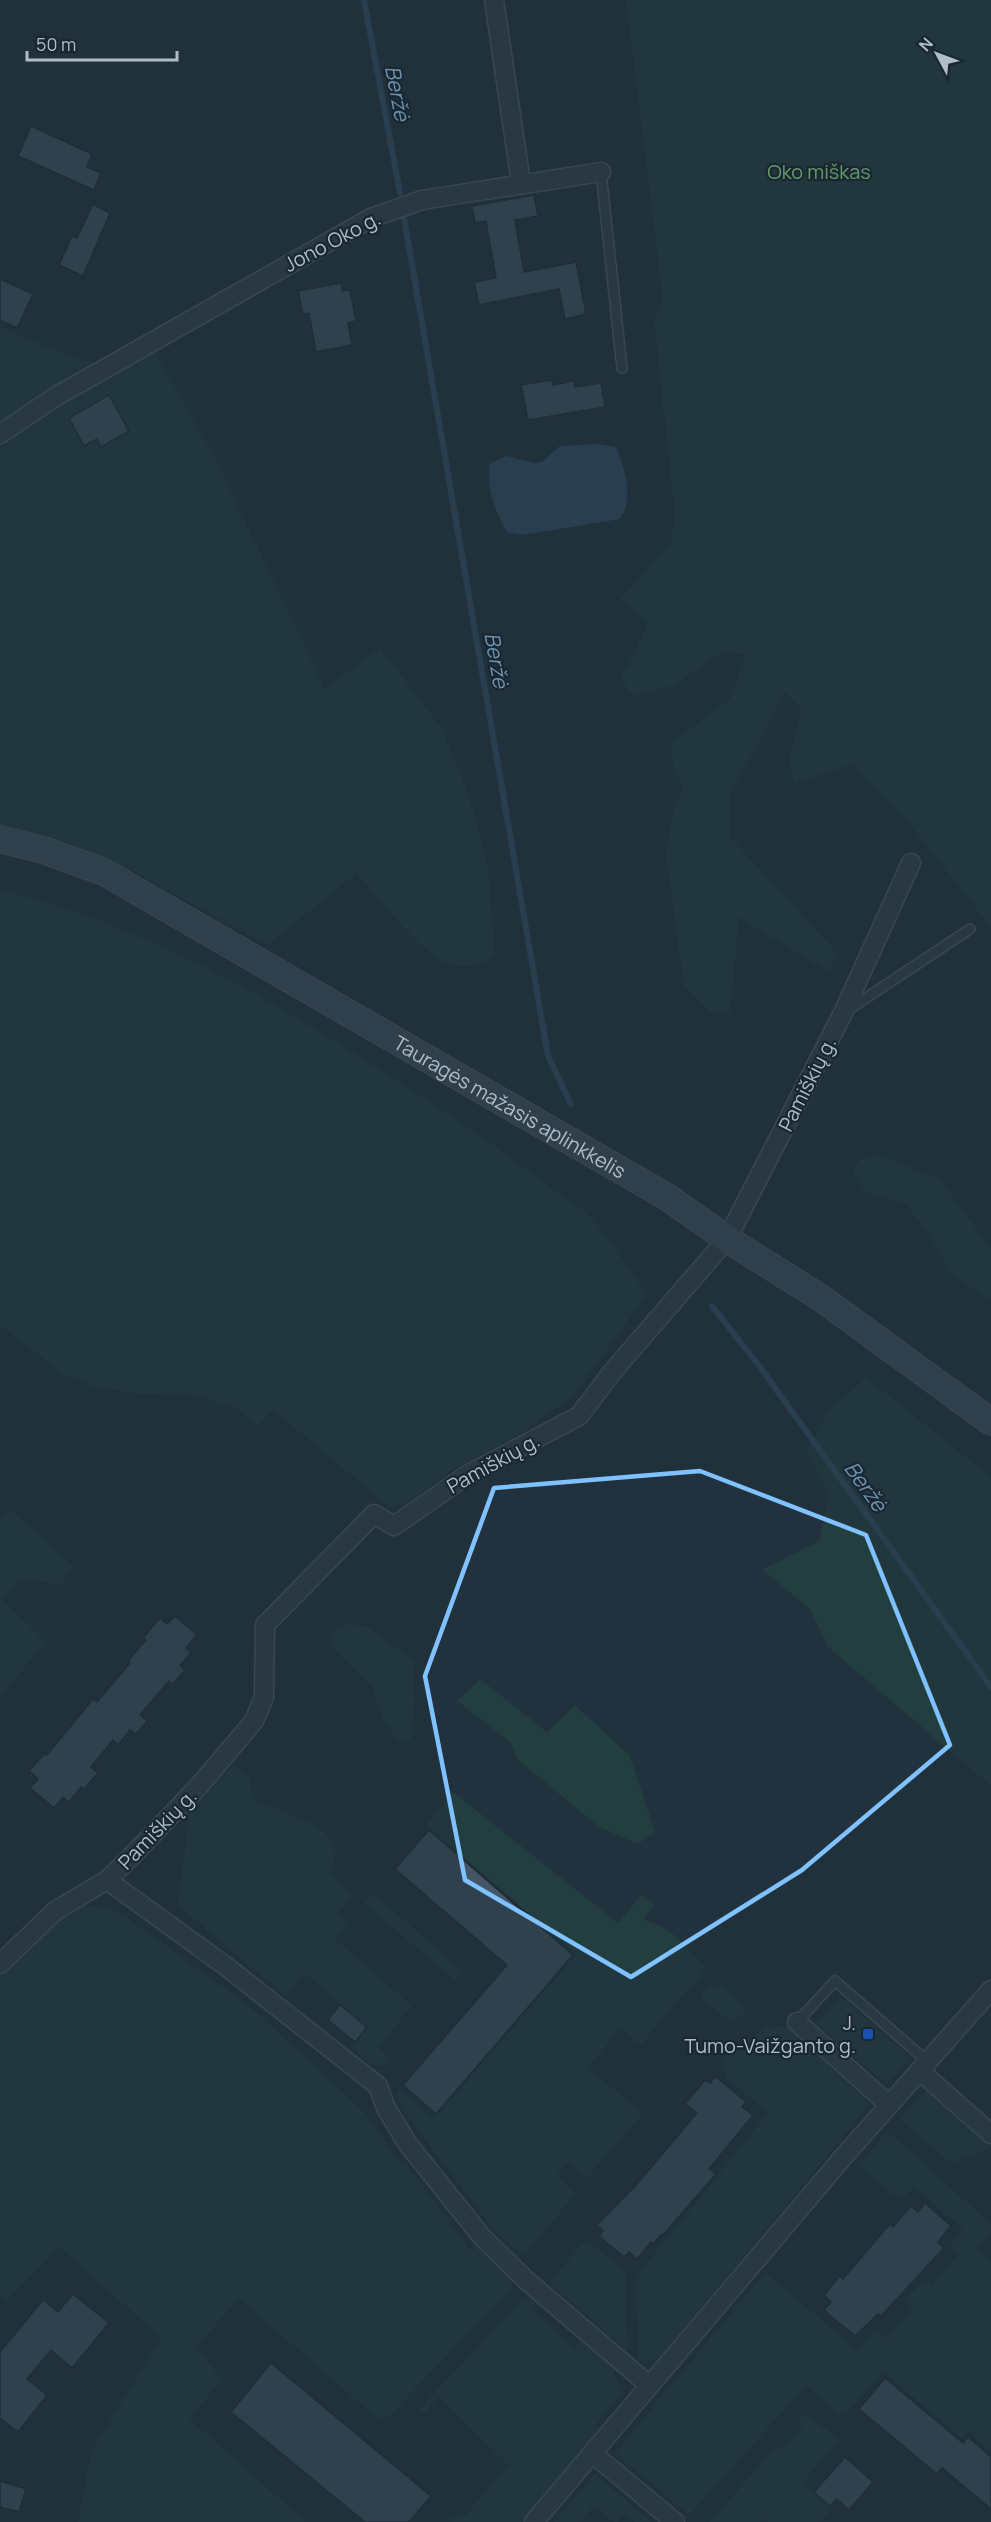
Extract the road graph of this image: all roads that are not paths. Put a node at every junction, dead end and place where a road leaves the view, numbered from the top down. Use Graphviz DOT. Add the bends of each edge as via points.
graph roads {
  1 [pos="494,0"];
  2 [pos="601,172"];
  3 [pos="521,183"];
  4 [pos="622,368"];
  5 [pos="0,434"];
  6 [pos="0,839"];
  7 [pos="911,863"];
  8 [pos="970,928"];
  9 [pos="843,1013"];
  10 [pos="727,1239"];
  11 [pos="991,1422"];
  12 [pos="107,1880"];
  13 [pos="0,1964"];
  14 [pos="991,1990"];
  15 [pos="797,2022"];
  16 [pos="924,2066"];
  17 [pos="889,2105"];
  18 [pos="991,2134"];
  19 [pos="649,2385"];
  20 [pos="592,2453"];
  21 [pos="534,2522"];
  22 [pos="675,2522"];
  1 -- 3 [label="street"];
  2 -- 3 [label="street, Jono Oko g."];
  2 -- 4 [label="lane"];
  3 -- 5 [label="street, Jono Oko g." via="422,200 371,218 55,397"];
  6 -- 10 [label="main road, Tauragės mažasis aplinkkelis" via="104,872 183,915 667,1197"];
  7 -- 9 [label="street, Pamiškių g."];
  8 -- 9 [label="lane"];
  9 -- 10 [label="street, Pamiškių g."];
  10 -- 11 [label="main road, Tauragės mažasis aplinkkelis" via="821,1298"];
  10 -- 12 [label="street, Pamiškių g." via="579,1416 467,1475 394,1526 374,1514 300,1587 266,1625 264,1697 254,1721 200,1786"];
  12 -- 13 [label="street, Pamiškių g." via="55,1911"];
  12 -- 19 [label="street" via="228,1967 378,2086 407,2143 482,2237 527,2281"];
  14 -- 16 [label="street"];
  15 -- 16 [label="lane" via="835,1981"];
  15 -- 17 [label="street"];
  16 -- 17 [label="street"];
  16 -- 18 [label="street"];
  17 -- 19 [label="street"];
  19 -- 20 [label="street"];
  20 -- 21 [label="street"];
  20 -- 22 [label="street"];
}
